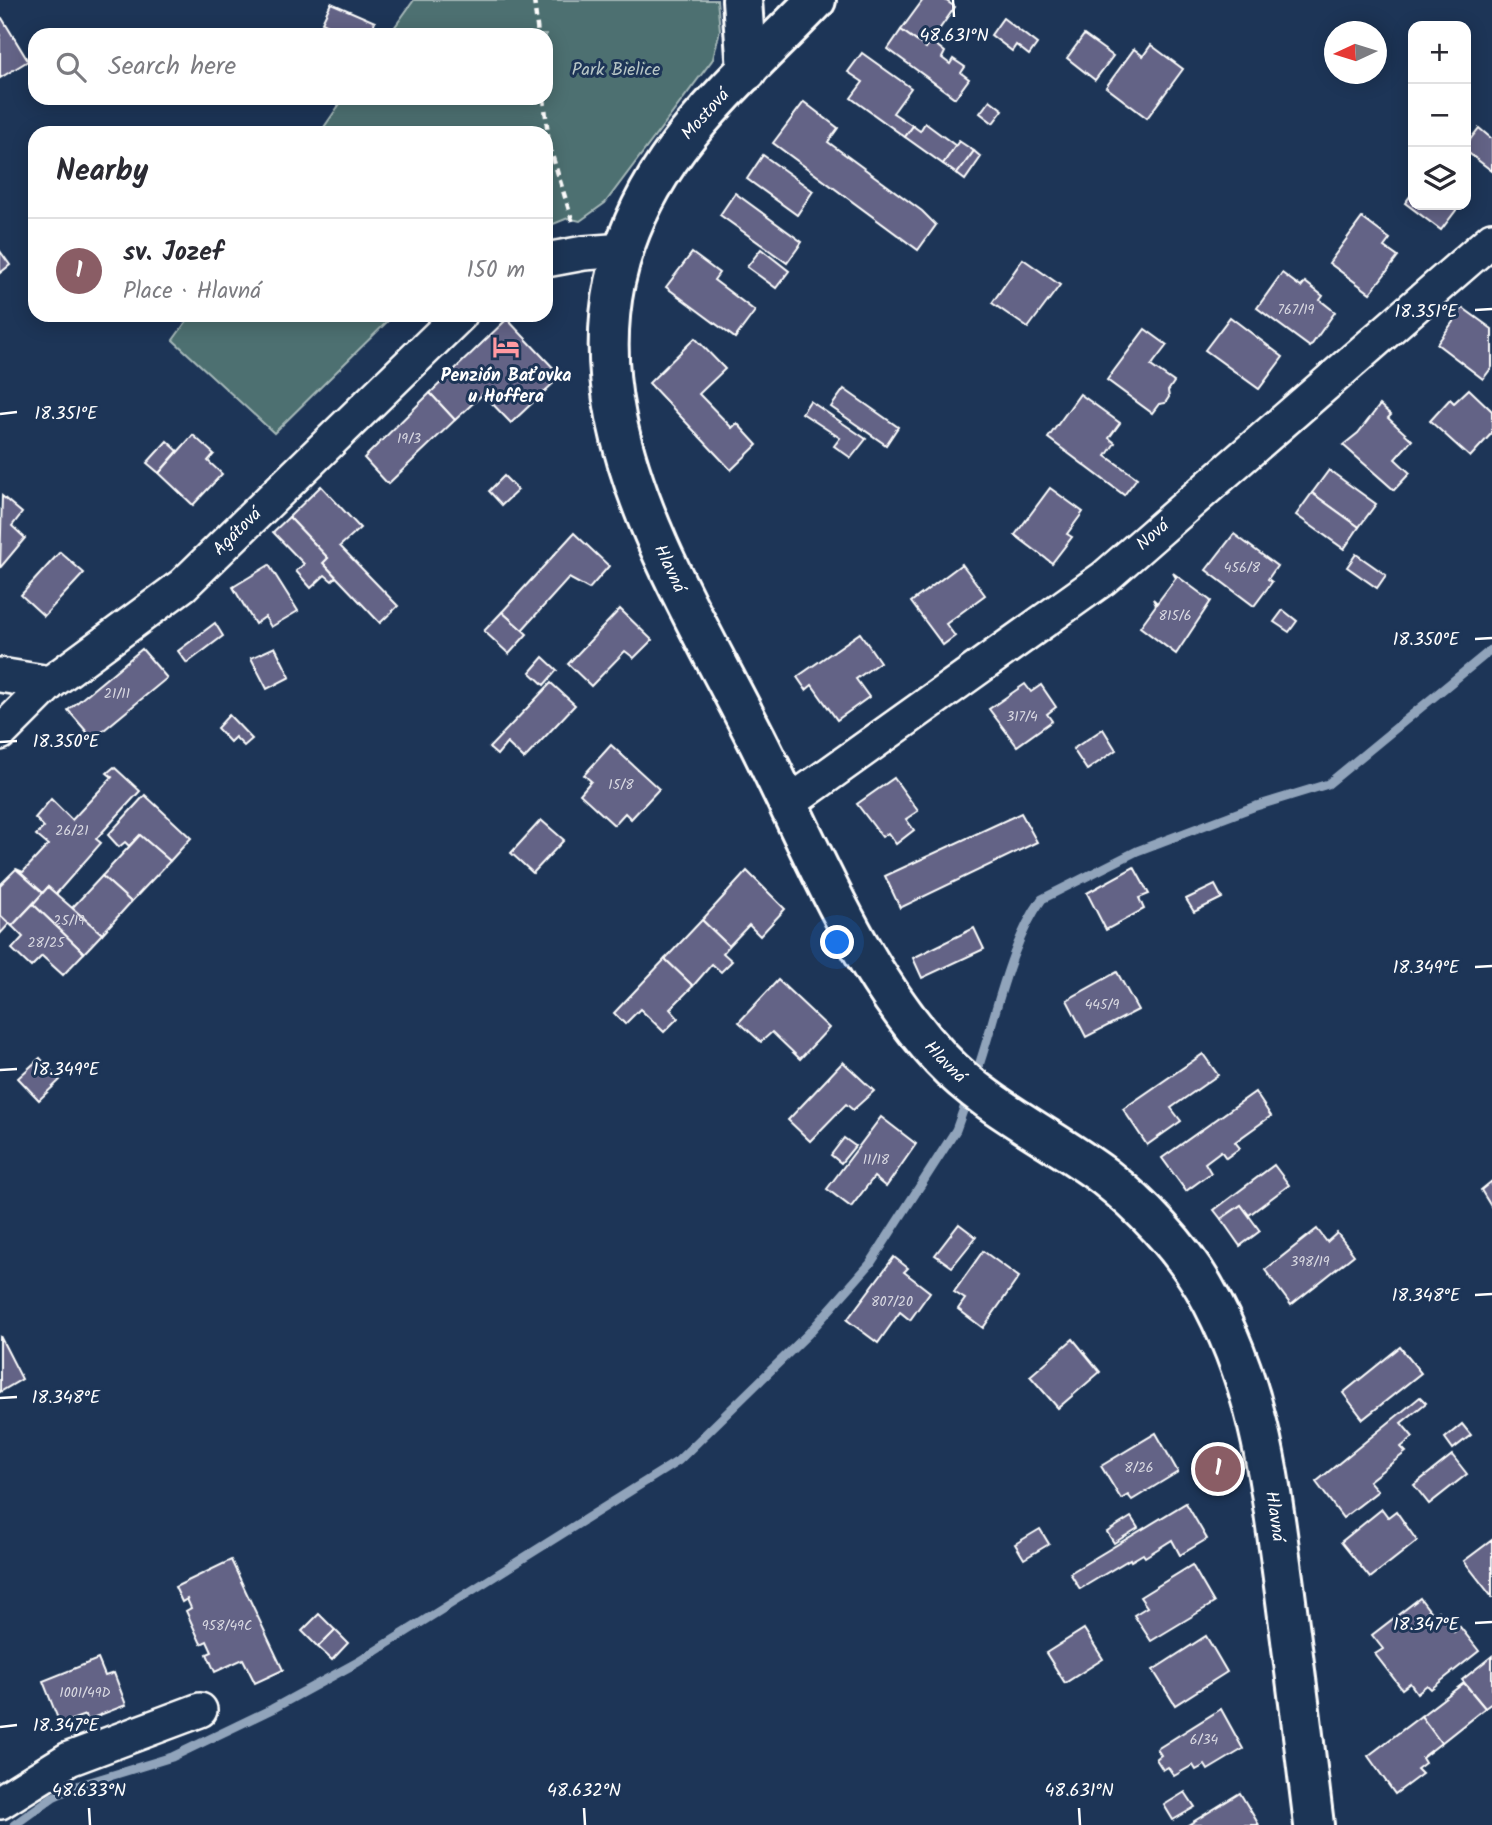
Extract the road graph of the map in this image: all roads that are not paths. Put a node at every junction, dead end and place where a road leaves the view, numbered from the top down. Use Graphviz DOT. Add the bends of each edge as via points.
graph roads {
  1 [pos="742,0"];
  2 [pos="816,0"];
  3 [pos="747,71"];
  4 [pos="1492,239"];
  5 [pos="624,250"];
  6 [pos="553,259"];
  7 [pos="453,322"];
  8 [pos="0,675"];
  9 [pos="50,683"];
  10 [pos="0,733"];
  11 [pos="789,803"];
  12 [pos="200,1710"];
  13 [pos="0,1802"];
  14 [pos="1314,1825"];
  1 -- 3 [label="main road"];
  2 -- 3 [label="main road, Mostová"];
  3 -- 5 [label="main road, Mostová" via="679,145 642,207"];
  4 -- 11 [label="street, Nová" via="1104,578"];
  5 -- 6 [label="street"];
  5 -- 11 [label="main road, Hlavná" via="608,330 607,370 615,426 645,513"];
  7 -- 9 [label="street, Agátová" via="183,585"];
  8 -- 9 [label="street"];
  9 -- 10 [label="street, Agátová"];
  11 -- 14 [label="main road, Hlavná" via="854,935 905,1019 947,1065 1107,1179 1143,1212 1201,1282 1243,1367 1271,1489"];
  12 -- 13 [label="street" via="69,1759"];
}
